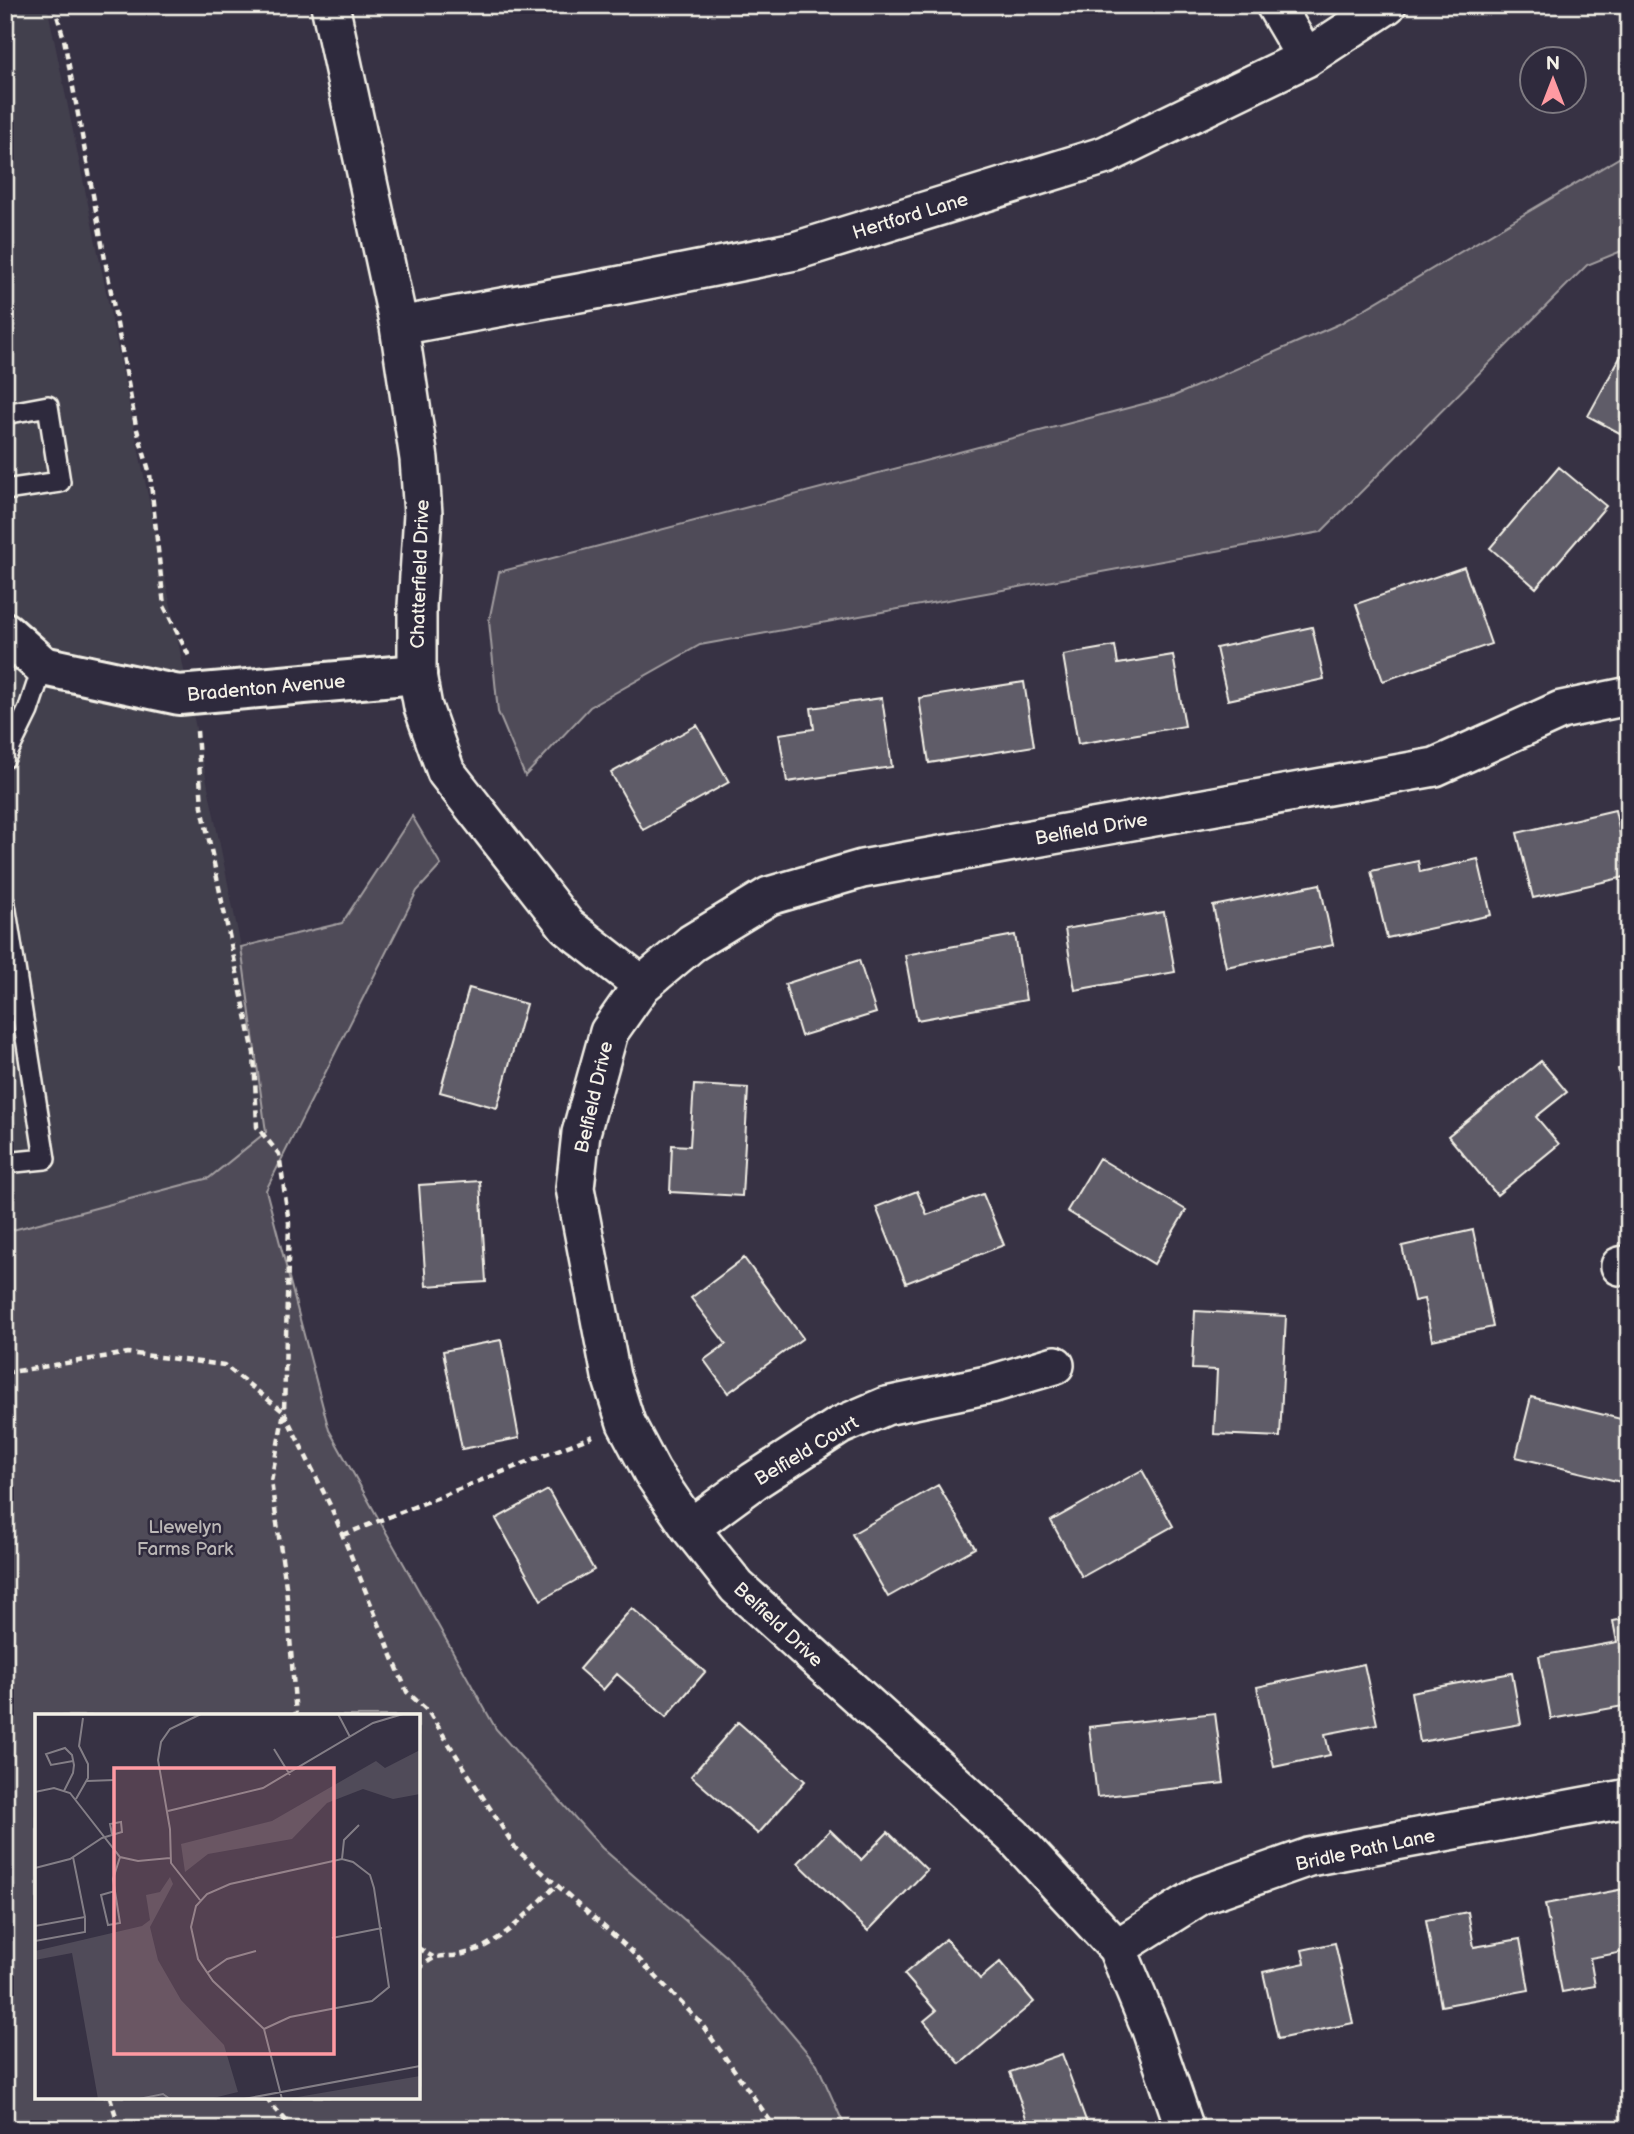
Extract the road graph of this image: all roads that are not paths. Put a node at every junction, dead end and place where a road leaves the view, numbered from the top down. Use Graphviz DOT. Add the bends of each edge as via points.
graph roads {
  1 [pos="330,5"];
  2 [pos="1275,5"];
  3 [pos="1387,5"];
  4 [pos="1306,58"];
  5 [pos="398,326"];
  6 [pos="5,414"];
  7 [pos="5,489"];
  8 [pos="5,632"];
  9 [pos="43,666"];
  10 [pos="417,674"];
  11 [pos="1629,696"];
  12 [pos="5,758"];
  13 [pos="6,914"];
  14 [pos="642,985"];
  15 [pos="5,1163"];
  16 [pos="1055,1365"];
  17 [pos="690,1528"];
  18 [pos="1629,1798"];
  19 [pos="1117,1948"];
  20 [pos="1185,2129"];
  1 -- 5 [label="street, Chatterfield Drive"];
  2 -- 4 [label="street"];
  3 -- 4 [label="street, Hertford Lane"];
  4 -- 5 [label="street, Hertford Lane" via="1106,155 795,250"];
  5 -- 10 [label="street, Chatterfield Drive" via="424,514"];
  6 -- 7 [label="lane" via="48,406 60,481"];
  8 -- 9 [label="street, Bradenton Avenue"];
  9 -- 10 [label="street, Bradenton Avenue" via="179,695"];
  9 -- 12 [label="lane"];
  10 -- 14 [label="street, Chatterfield Drive" via="446,772 567,926"];
  11 -- 14 [label="street, Belfield Drive" via="1561,710 1435,766 849,873 769,896 692,943"];
  13 -- 15 [label="lane" via="45,1158"];
  14 -- 17 [label="street, Belfield Drive" via="609,1032 581,1133 575,1188 611,1376 626,1423"];
  16 -- 17 [label="street, Belfield Court" via="886,1406 839,1426"];
  17 -- 19 [label="street, Belfield Drive" via="737,1587 1013,1836"];
  18 -- 19 [label="street, Bridle Path Lane" via="1309,1857 1201,1895"];
  19 -- 20 [label="street, Belfield Drive"];
}
